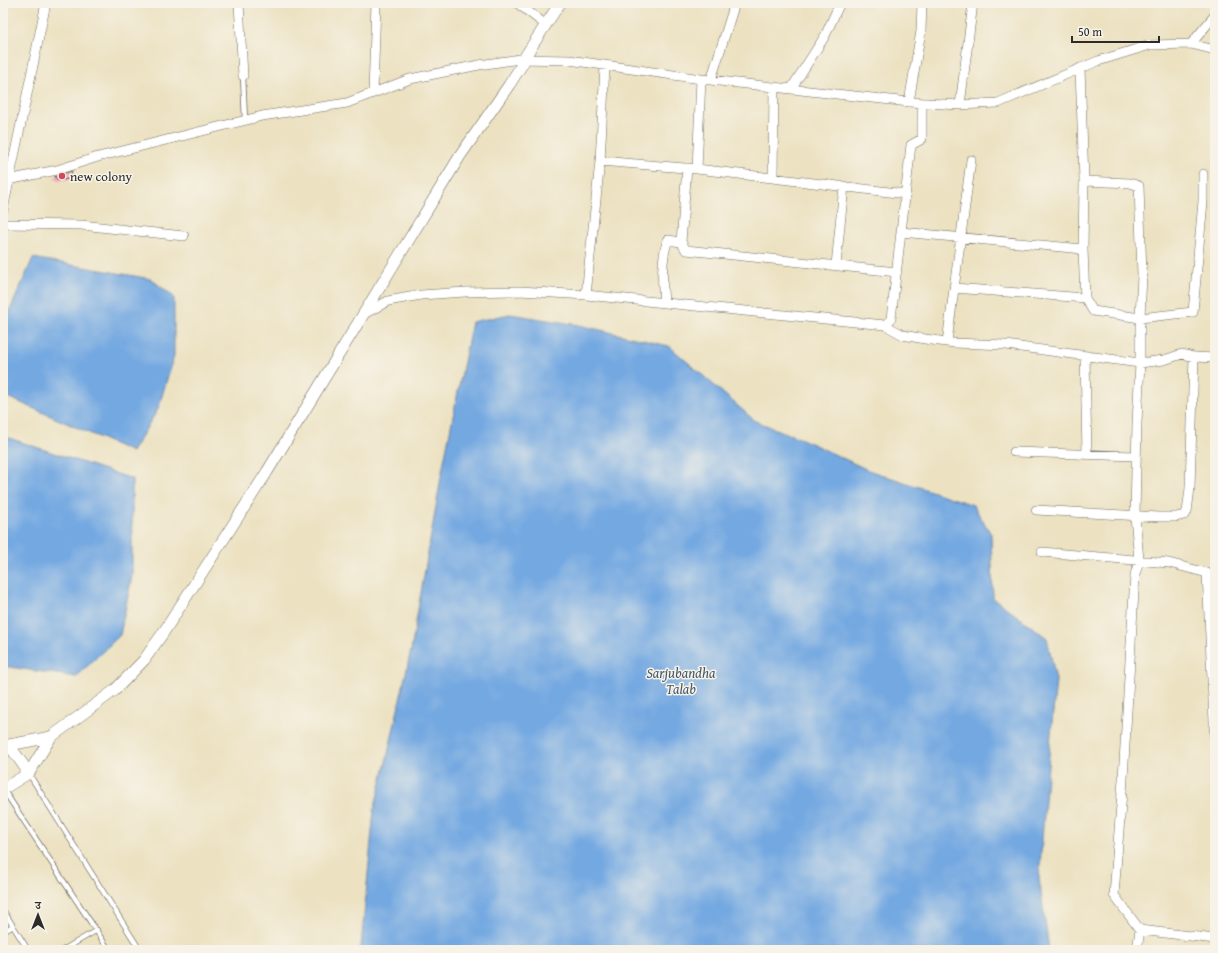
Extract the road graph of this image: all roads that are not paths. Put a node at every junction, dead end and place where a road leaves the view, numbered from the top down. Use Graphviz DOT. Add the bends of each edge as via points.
graph roads {
  1 [pos="46,3"];
  2 [pos="239,3"];
  3 [pos="376,3"];
  4 [pos="517,3"];
  5 [pos="560,3"];
  6 [pos="735,3"];
  7 [pos="840,3"];
  8 [pos="922,3"];
  9 [pos="973,3"];
  10 [pos="1215,15"];
  11 [pos="546,25"];
  12 [pos="1191,44"];
  13 [pos="1215,50"];
  14 [pos="525,59"];
  15 [pos="605,66"];
  16 [pos="1080,68"];
  17 [pos="243,76"];
  18 [pos="701,79"];
  19 [pos="711,80"];
  20 [pos="774,87"];
  21 [pos="791,89"];
  22 [pos="373,93"];
  23 [pos="909,102"];
  24 [pos="922,103"];
  25 [pos="960,106"];
  26 [pos="245,121"];
  27 [pos="971,160"];
  28 [pos="600,161"];
  29 [pos="687,168"];
  30 [pos="697,169"];
  31 [pos="1203,174"];
  32 [pos="773,178"];
  33 [pos="6,180"];
  34 [pos="1084,181"];
  35 [pos="844,186"];
  36 [pos="906,194"];
  37 [pos="3,210"];
  38 [pos="3,224"];
  39 [pos="901,232"];
  40 [pos="184,236"];
  41 [pos="960,238"];
  42 [pos="681,242"];
  43 [pos="1083,249"];
  44 [pos="836,265"];
  45 [pos="897,272"];
  46 [pos="954,288"];
  47 [pos="586,295"];
  48 [pos="1085,298"];
  49 [pos="664,302"];
  50 [pos="362,315"];
  51 [pos="1140,318"];
  52 [pos="885,325"];
  53 [pos="947,342"];
  54 [pos="1085,356"];
  55 [pos="1194,357"];
  56 [pos="1215,358"];
  57 [pos="1140,363"];
  58 [pos="1014,452"];
  59 [pos="1087,454"];
  60 [pos="1136,456"];
  61 [pos="1036,510"];
  62 [pos="1136,516"];
  63 [pos="1042,552"];
  64 [pos="1139,560"];
  65 [pos="51,737"];
  66 [pos="1215,742"];
  67 [pos="6,747"];
  68 [pos="29,773"];
  69 [pos="3,789"];
  70 [pos="3,910"];
  71 [pos="13,926"];
  72 [pos="96,930"];
  73 [pos="1140,930"];
  74 [pos="3,932"];
  75 [pos="1215,939"];
  76 [pos="70,948"];
  77 [pos="28,950"];
  78 [pos="63,950"];
  79 [pos="109,950"];
  80 [pos="140,950"];
  81 [pos="1137,950"];
  1 -- 33 [label="street"];
  2 -- 17 [label="street"];
  3 -- 22 [label="street"];
  4 -- 11 [label="street"];
  5 -- 11 [label="street"];
  6 -- 19 [label="street"];
  7 -- 21 [label="street" via="825,36"];
  8 -- 23 [label="street" via="921,31"];
  9 -- 25 [label="street"];
  10 -- 12 [label="street"];
  11 -- 14 [label="street"];
  12 -- 13 [label="street"];
  12 -- 16 [label="street" via="1150,45"];
  14 -- 15 [label="street" via="569,60"];
  14 -- 22 [label="street" via="410,79"];
  14 -- 50 [label="street" via="460,156"];
  15 -- 18 [label="street"];
  15 -- 28 [label="street"];
  16 -- 25 [label="street" via="998,103"];
  16 -- 34 [label="street"];
  17 -- 26 [label="lane"];
  18 -- 19 [label="street"];
  18 -- 30 [label="street"];
  19 -- 20 [label="street"];
  20 -- 21 [label="street"];
  20 -- 32 [label="street"];
  21 -- 23 [label="street"];
  22 -- 26 [label="street" via="347,103"];
  23 -- 24 [label="street"];
  24 -- 25 [label="street"];
  24 -- 36 [label="street" via="922,139 911,145"];
  26 -- 33 [label="street" via="98,157 57,170"];
  27 -- 41 [label="street"];
  28 -- 29 [label="street"];
  28 -- 47 [label="street"];
  29 -- 30 [label="street"];
  29 -- 42 [label="street"];
  30 -- 32 [label="street"];
  31 -- 51 [label="street" via="1203,201 1192,312"];
  32 -- 35 [label="street"];
  33 -- 37 [label="street"];
  34 -- 43 [label="street"];
  34 -- 51 [label="street" via="1130,183 1140,186"];
  35 -- 36 [label="street"];
  35 -- 44 [label="street"];
  36 -- 39 [label="street"];
  38 -- 40 [label="street" via="80,225"];
  39 -- 41 [label="street"];
  39 -- 45 [label="street"];
  41 -- 43 [label="street"];
  41 -- 46 [label="street"];
  42 -- 44 [label="street" via="686,250"];
  42 -- 49 [label="street" via="668,240 666,246"];
  43 -- 48 [label="street"];
  44 -- 45 [label="street"];
  45 -- 52 [label="street" via="891,319"];
  46 -- 48 [label="street"];
  46 -- 53 [label="street"];
  47 -- 49 [label="street"];
  47 -- 50 [label="street" via="520,291 421,295 388,301"];
  48 -- 51 [label="street" via="1093,311"];
  49 -- 52 [label="street"];
  50 -- 65 [label="street" via="267,472 144,660 115,690"];
  51 -- 57 [label="street"];
  52 -- 53 [label="street" via="903,335"];
  53 -- 54 [label="street" via="1006,345"];
  54 -- 57 [label="street"];
  54 -- 59 [label="street"];
  55 -- 56 [label="street"];
  55 -- 57 [label="street" via="1182,354 1164,360"];
  55 -- 62 [label="street" via="1187,512 1176,517"];
  57 -- 60 [label="street"];
  58 -- 59 [label="street"];
  59 -- 60 [label="street"];
  60 -- 62 [label="street"];
  61 -- 62 [label="street"];
  62 -- 64 [label="street"];
  63 -- 64 [label="street"];
  64 -- 66 [label="street" via="1207,573"];
  64 -- 73 [label="street" via="1135,574 1114,895"];
  65 -- 67 [label="street"];
  65 -- 68 [label="street"];
  67 -- 68 [label="street"];
  68 -- 69 [label="street"];
  68 -- 80 [label="lane"];
  69 -- 72 [label="lane"];
  70 -- 71 [label="lane"];
  71 -- 74 [label="lane"];
  71 -- 77 [label="lane"];
  72 -- 76 [label="lane"];
  72 -- 79 [label="lane"];
  73 -- 75 [label="street"];
  73 -- 81 [label="street"];
  76 -- 78 [label="lane"];
}
